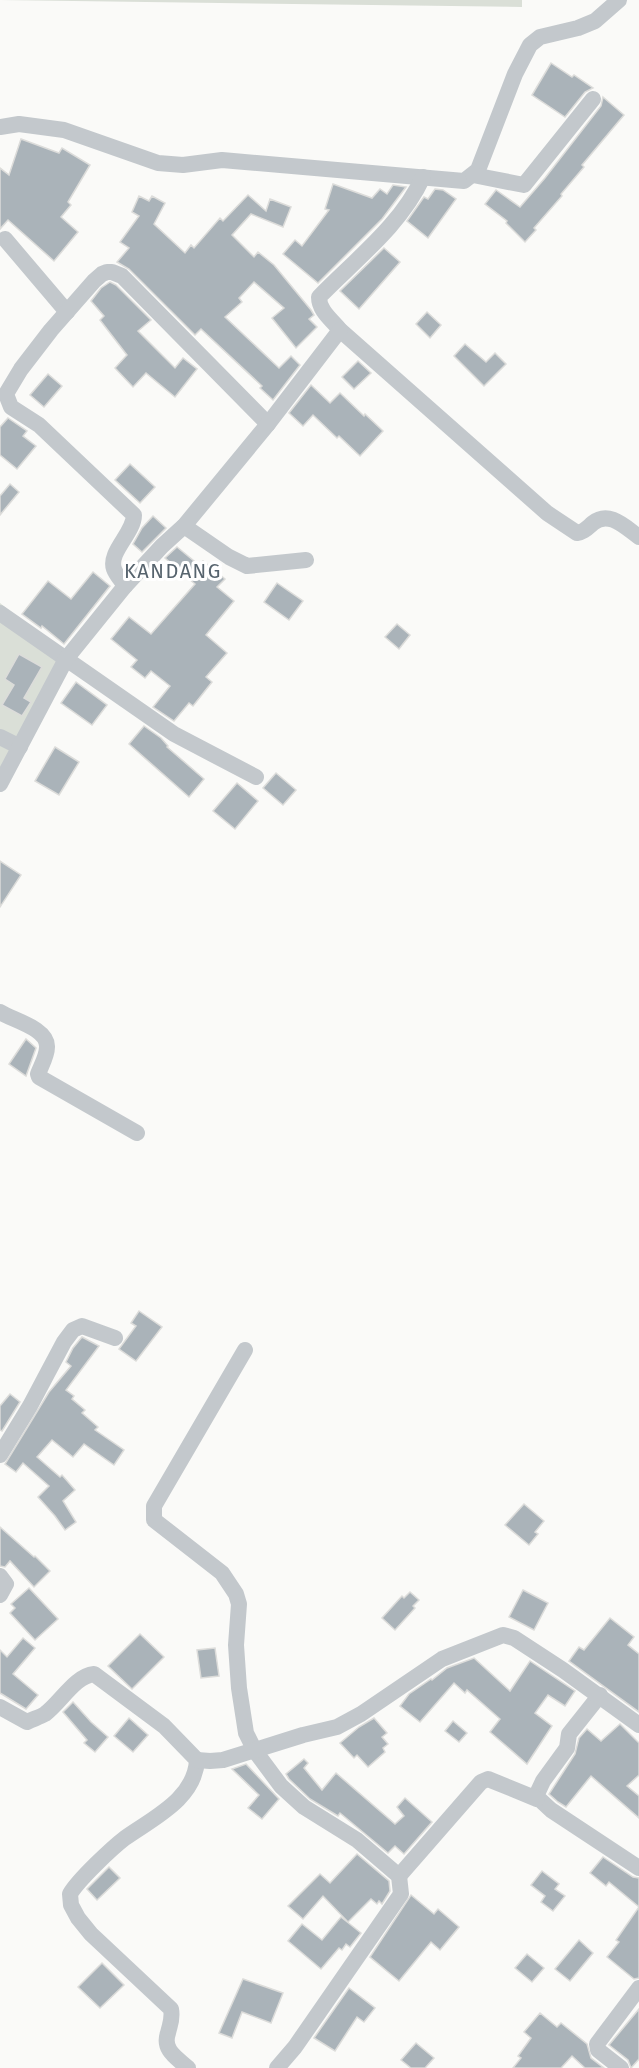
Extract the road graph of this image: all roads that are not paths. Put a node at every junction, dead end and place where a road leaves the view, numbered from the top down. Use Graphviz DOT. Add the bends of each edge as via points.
graph roads {
  1 [pos="619,0"];
  2 [pos="593,99"];
  3 [pos="0,127"];
  4 [pos="473,175"];
  5 [pos="423,177"];
  6 [pos="6,239"];
  7 [pos="67,312"];
  8 [pos="340,330"];
  9 [pos="268,424"];
  10 [pos="184,526"];
  11 [pos="639,537"];
  12 [pos="306,560"];
  13 [pos="125,586"];
  14 [pos="0,613"];
  15 [pos="66,659"];
  16 [pos="0,737"];
  17 [pos="20,747"];
  18 [pos="256,777"];
  19 [pos="0,784"];
  20 [pos="0,1012"];
  21 [pos="137,1132"];
  22 [pos="115,1338"];
  23 [pos="245,1350"];
  24 [pos="0,1455"];
  25 [pos="0,1576"];
  26 [pos="0,1595"];
  27 [pos="600,1695"];
  28 [pos="0,1707"];
  29 [pos="639,1725"];
  30 [pos="255,1751"];
  31 [pos="197,1760"];
  32 [pos="537,1799"];
  33 [pos="639,1868"];
  34 [pos="399,1876"];
  35 [pos="639,1988"];
  36 [pos="188,2068"];
  37 [pos="277,2068"];
  38 [pos="621,2068"];
  1 -- 4 [label="street" via="596,21 540,37 530,45"];
  2 -- 4 [label="street" via="524,185"];
  3 -- 5 [label="street" via="20,124 64,130 158,164 222,160"];
  4 -- 5 [label="street" via="464,181"];
  5 -- 8 [label="street" via="401,214 319,297 322,309"];
  6 -- 7 [label="street"];
  7 -- 9 [label="street" via="102,274 122,276"];
  7 -- 13 [label="street" via="21,369 6,394 7,401 39,425 134,515 132,527 114,558 115,571"];
  8 -- 9 [label="street"];
  8 -- 11 [label="street" via="563,525 582,533 598,518 613,519"];
  9 -- 10 [label="street"];
  10 -- 12 [label="street" via="246,566"];
  10 -- 13 [label="street"];
  13 -- 15 [label="street"];
  14 -- 15 [label="street"];
  15 -- 17 [label="street"];
  15 -- 18 [label="street" via="174,734"];
  16 -- 17 [label="street"];
  17 -- 19 [label="street"];
  20 -- 21 [label="street" via="28,1025 46,1041 39,1077"];
  22 -- 24 [label="street" via="82,1326 73,1330"];
  23 -- 30 [label="street" via="153,1513 154,1520 222,1573 236,1594 238,1688 246,1733"];
  25 -- 26 [label="street" via="6,1584"];
  27 -- 29 [label="street"];
  27 -- 30 [label="street" via="514,1638 503,1635 442,1659 337,1727"];
  27 -- 32 [label="street" via="569,1734 567,1748 543,1781"];
  28 -- 31 [label="street" via="27,1722 44,1715 76,1683 87,1674 94,1674 164,1726"];
  30 -- 31 [label="street" via="223,1760"];
  30 -- 34 [label="street" via="281,1786 304,1807 357,1840"];
  31 -- 36 [label="street" via="194,1779 167,1810 123,1840 70,1894 71,1905 85,1926 171,2010 173,2019 166,2044"];
  32 -- 33 [label="street"];
  32 -- 34 [label="street" via="484,1780"];
  34 -- 37 [label="street" via="401,1894"];
  35 -- 38 [label="street" via="597,2044 598,2050"];
}
